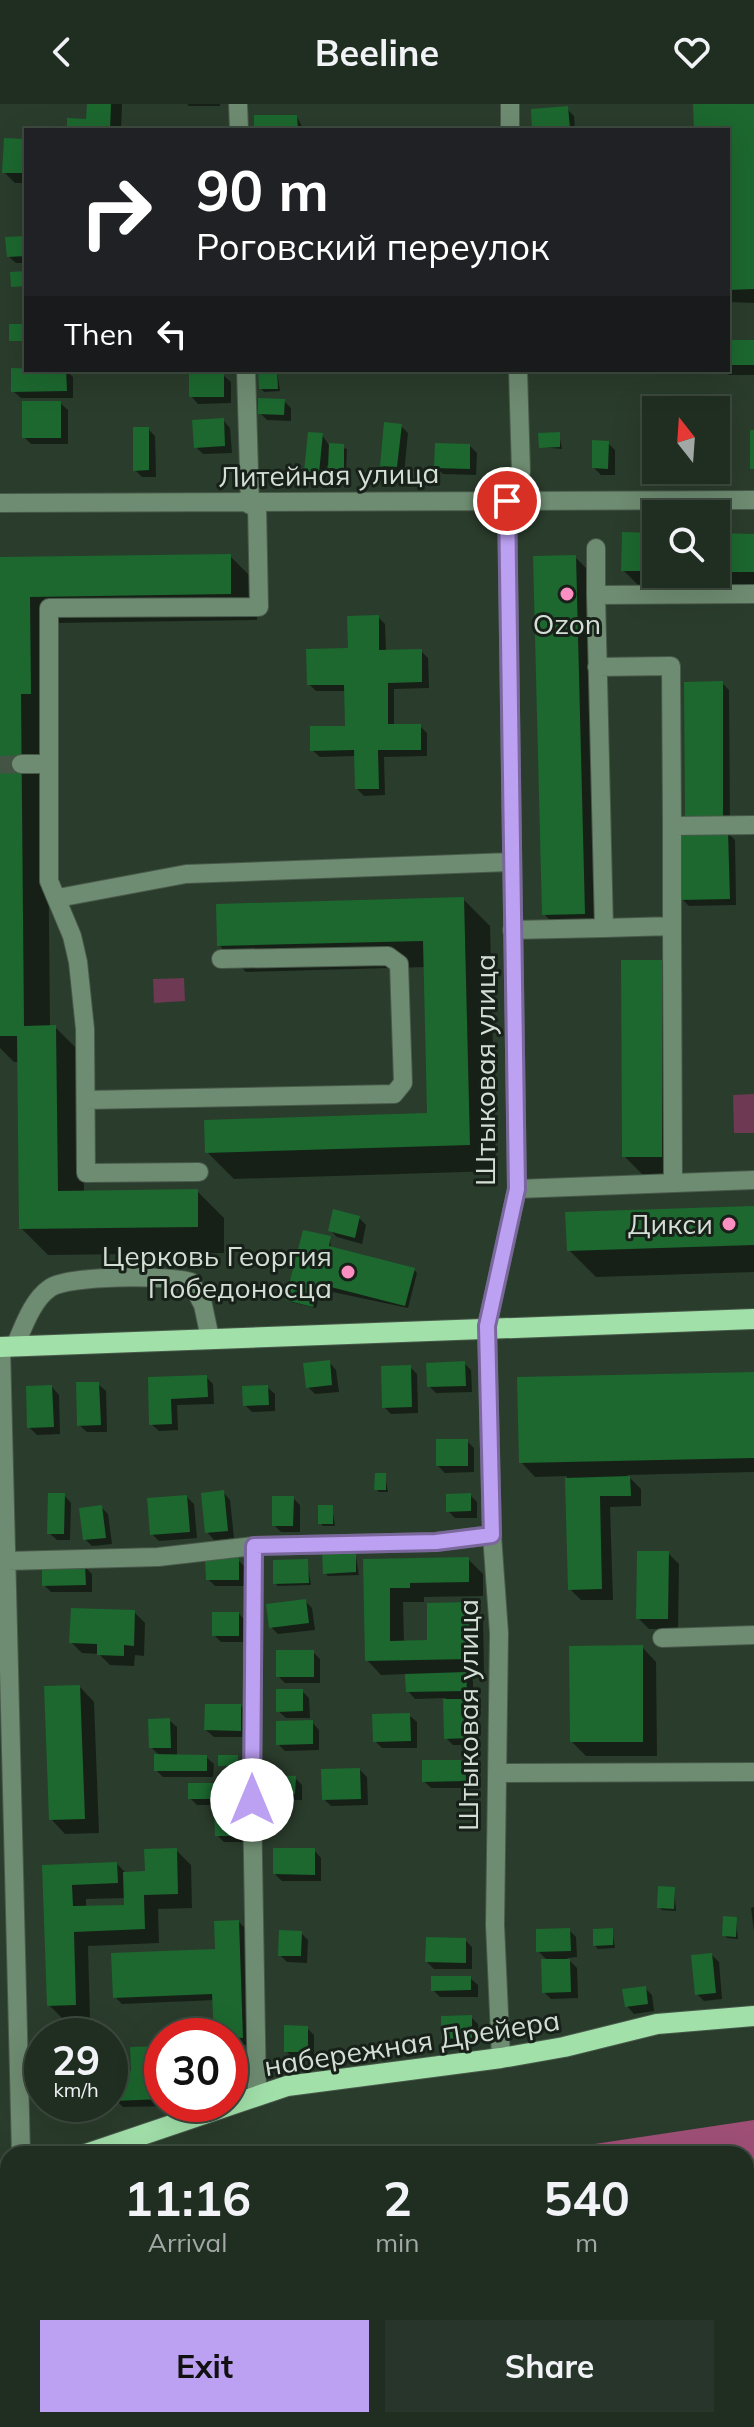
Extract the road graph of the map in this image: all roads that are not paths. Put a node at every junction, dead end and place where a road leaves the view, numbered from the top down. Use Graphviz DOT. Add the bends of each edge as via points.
graph roads {
  1 [pos="238,104"];
  2 [pos="510,104"];
  3 [pos="239,128"];
  4 [pos="510,128"];
  5 [pos="246,372"];
  6 [pos="518,372"];
  7 [pos="754,500"];
  8 [pos="507,501"];
  9 [pos="0,503"];
  10 [pos="253,505"];
  11 [pos="596,548"];
  12 [pos="754,594"];
  13 [pos="596,595"];
  14 [pos="597,667"];
  15 [pos="21,764"];
  16 [pos="48,764"];
  17 [pos="754,825"];
  18 [pos="672,826"];
  19 [pos="511,862"];
  20 [pos="58,898"];
  21 [pos="672,926"];
  22 [pos="604,928"];
  23 [pos="512,930"];
  24 [pos="221,959"];
  25 [pos="86,1100"];
  26 [pos="199,1172"];
  27 [pos="754,1180"];
  28 [pos="673,1183"];
  29 [pos="517,1189"];
  30 [pos="754,1319"];
  31 [pos="487,1326"];
  32 [pos="210,1338"];
  33 [pos="5,1347"];
  34 [pos="492,1535"];
  35 [pos="254,1546"];
  36 [pos="7,1561"];
  37 [pos="754,1635"];
  38 [pos="662,1638"];
  39 [pos="754,1772"];
  40 [pos="497,1773"];
  41 [pos="7,1918"];
  42 [pos="754,2016"];
  43 [pos="501,2058"];
  44 [pos="257,2096"];
  45 [pos="21,2146"];
  46 [pos="110,2146"];
  1 -- 3 [label="street"];
  2 -- 4 [label="street"];
  5 -- 10 [label="street"];
  6 -- 8 [label="street, Штыковая улица" via="521,472"];
  7 -- 8 [label="street, Литейная улица"];
  8 -- 10 [label="street, Литейная улица"];
  8 -- 19 [label="street, Штыковая улица"];
  9 -- 10 [label="street, Литейная улица"];
  10 -- 16 [label="street" via="259,607 49,608"];
  11 -- 13 [label="street"];
  12 -- 13 [label="street"];
  13 -- 14 [label="street"];
  14 -- 18 [label="street" via="671,666"];
  14 -- 22 [label="street"];
  15 -- 16 [label="street"];
  16 -- 20 [label="street" via="49,881"];
  17 -- 18 [label="street"];
  18 -- 21 [label="street"];
  19 -- 20 [label="street" via="186,874"];
  19 -- 23 [label="street, Штыковая улица"];
  20 -- 25 [label="street" via="78,962"];
  21 -- 22 [label="street"];
  21 -- 28 [label="street"];
  22 -- 23 [label="street"];
  23 -- 29 [label="street, Штыковая улица"];
  24 -- 25 [label="street" via="388,956 399,964 403,1083 394,1094"];
  25 -- 26 [label="street" via="86,1173"];
  27 -- 28 [label="street"];
  28 -- 29 [label="street"];
  29 -- 31 [label="street, Штыковая улица"];
  30 -- 31 [label="main road"];
  31 -- 32 [label="main road"];
  31 -- 34 [label="street, Штыковая улица"];
  32 -- 33 [label="main road"];
  32 -- 33 [label="street" via="191,1282 174,1276 83,1280 50,1287"];
  33 -- 36 [label="street"];
  34 -- 35 [label="street" via="436,1542"];
  34 -- 40 [label="street, Штыковая улица" via="499,1633"];
  35 -- 36 [label="street" via="158,1557"];
  35 -- 44 [label="street"];
  36 -- 41 [label="street"];
  37 -- 38 [label="street"];
  39 -- 40 [label="street"];
  40 -- 43 [label="street, Штыковая улица" via="495,1925"];
  41 -- 45 [label="street"];
  42 -- 43 [label="main road, набережная Дрейера" via="657,2024"];
  43 -- 44 [label="main road, набережная Дрейера" via="321,2080"];
  44 -- 46 [label="main road, набережная Дрейера"];
}
